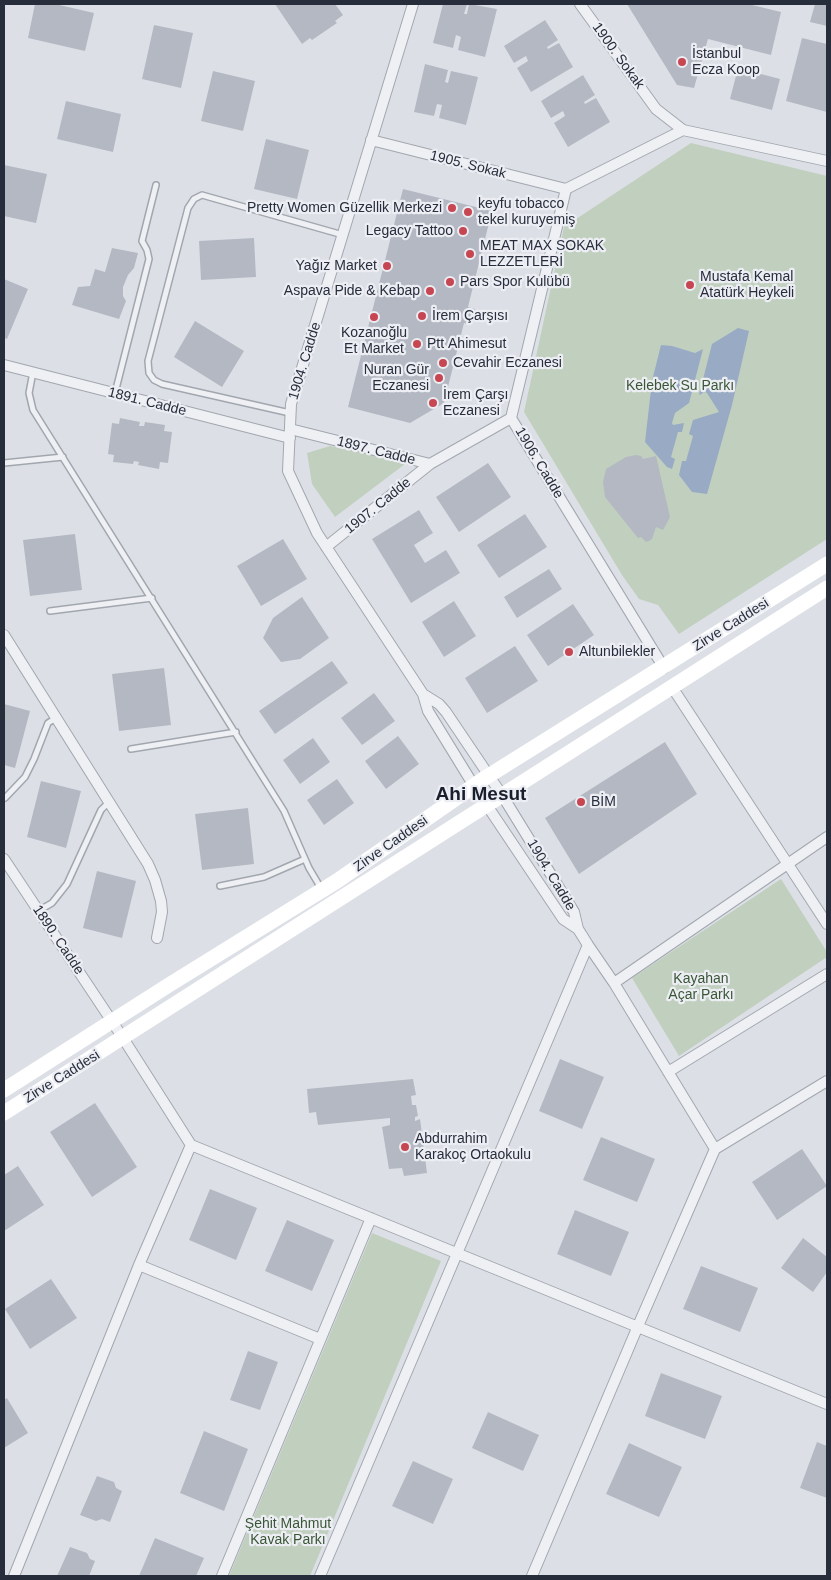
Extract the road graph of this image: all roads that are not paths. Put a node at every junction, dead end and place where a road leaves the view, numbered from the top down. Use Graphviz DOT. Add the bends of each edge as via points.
graph roads {
  1 [pos="413,4"];
  2 [pos="580,4"];
  3 [pos="683,130"];
  4 [pos="371,140"];
  5 [pos="827,161"];
  6 [pos="156,185"];
  7 [pos="566,190"];
  8 [pos="343,235"];
  9 [pos="4,365"];
  10 [pos="33,372"];
  11 [pos="115,394"];
  12 [pos="291,414"];
  13 [pos="511,418"];
  14 [pos="290,434"];
  15 [pos="62,457"];
  16 [pos="4,463"];
  17 [pos="430,464"];
  18 [pos="326,548"];
  19 [pos="827,564"];
  20 [pos="827,588"];
  21 [pos="152,598"];
  22 [pos="50,611"];
  23 [pos="4,636"];
  24 [pos="664,668"];
  25 [pos="672,687"];
  26 [pos="423,694"];
  27 [pos="56,718"];
  28 [pos="236,732"];
  29 [pos="130,749"];
  30 [pos="490,776"];
  31 [pos="474,786"];
  32 [pos="502,795"];
  33 [pos="5,798"];
  34 [pos="109,802"];
  35 [pos="486,805"];
  36 [pos="827,837"];
  37 [pos="4,859"];
  38 [pos="305,859"];
  39 [pos="788,864"];
  40 [pos="220,886"];
  41 [pos="322,890"];
  42 [pos="38,911"];
  43 [pos="827,924"];
  44 [pos="578,929"];
  45 [pos="157,938"];
  46 [pos="588,945"];
  47 [pos="827,974"];
  48 [pos="614,983"];
  49 [pos="112,1021"];
  50 [pos="123,1038"];
  51 [pos="668,1072"];
  52 [pos="827,1081"];
  53 [pos="4,1090"];
  54 [pos="4,1113"];
  55 [pos="191,1145"];
  56 [pos="715,1149"];
  57 [pos="371,1218"];
  58 [pos="457,1252"];
  59 [pos="139,1265"];
  60 [pos="638,1326"];
  61 [pos="320,1340"];
  62 [pos="827,1404"];
  63 [pos="14,1576"];
  64 [pos="222,1576"];
  65 [pos="320,1576"];
  66 [pos="532,1576"];
  1 -- 4 [label="street, 1904. Cadde"];
  2 -- 3 [label="street, 1900. Sokak" via="656,109"];
  3 -- 5 [label="street"];
  3 -- 7 [label="street"];
  4 -- 7 [label="street, 1905. Sokak"];
  4 -- 8 [label="street, 1904. Cadde"];
  6 -- 11 [label="lane" via="142,241 149,259"];
  7 -- 13 [label="street, 1906. Cadde"];
  8 -- 12 [label="street, 1904. Cadde" via="291,404"];
  8 -- 12 [label="lane" via="202,194 188,208 148,361 149,373 162,384"];
  9 -- 10 [label="street, 1891. Cadde"];
  10 -- 11 [label="street, 1891. Cadde"];
  10 -- 15 [label="lane" via="29,400"];
  11 -- 14 [label="street, 1891. Cadde"];
  12 -- 14 [label="street, 1904. Cadde"];
  13 -- 17 [label="street, 1897. Cadde"];
  13 -- 24 [label="street, 1906. Cadde"];
  14 -- 17 [label="street, 1897. Cadde"];
  14 -- 18 [label="street, 1904. Cadde" via="288,470"];
  15 -- 16 [label="lane"];
  15 -- 21 [label="lane"];
  17 -- 18 [label="street, 1907. Cadde"];
  18 -- 26 [label="street, 1904. Cadde"];
  19 -- 24 [label="main road, Zirve Caddesi"];
  20 -- 25 [label="main road, Zirve Caddesi"];
  21 -- 22 [label="lane"];
  21 -- 28 [label="lane"];
  23 -- 27 [label="street"];
  24 -- 30 [label="main road, Zirve Caddesi"];
  25 -- 32 [label="main road, Zirve Caddesi"];
  25 -- 39 [label="street"];
  26 -- 30 [label="street, 1904. Cadde" via="446,712"];
  26 -- 31 [label="street, 1904. Cadde" via="428,711"];
  27 -- 33 [label="lane" via="47,726 25,777"];
  27 -- 34 [label="street"];
  28 -- 29 [label="lane"];
  28 -- 38 [label="lane" via="284,811"];
  30 -- 31 [label="main road, Zirve Caddesi"];
  30 -- 32 [label="street, 1904. Cadde"];
  31 -- 35 [label="street, 1904. Cadde"];
  31 -- 41 [label="main road, Zirve Caddesi"];
  32 -- 35 [label="main road, Zirve Caddesi"];
  32 -- 44 [label="street, 1904. Cadde" via="574,912"];
  34 -- 42 [label="lane" via="101,810 67,884 52,902"];
  34 -- 45 [label="street" via="155,880 162,901"];
  35 -- 44 [label="street, 1904. Cadde" via="562,919"];
  35 -- 50 [label="main road, Zirve Caddesi"];
  36 -- 39 [label="street"];
  37 -- 42 [label="street, 1890. Cadde"];
  38 -- 40 [label="lane" via="264,877"];
  38 -- 41 [label="lane"];
  39 -- 43 [label="street"];
  39 -- 48 [label="street"];
  41 -- 49 [label="main road, Zirve Caddesi"];
  42 -- 49 [label="street, 1890. Cadde"];
  44 -- 46 [label="street"];
  46 -- 48 [label="street"];
  46 -- 58 [label="street"];
  47 -- 51 [label="street"];
  48 -- 51 [label="street"];
  49 -- 50 [label="street, 1890. Cadde"];
  49 -- 53 [label="main road, Zirve Caddesi"];
  50 -- 54 [label="main road, Zirve Caddesi"];
  50 -- 55 [label="street, 1890. Cadde"];
  51 -- 56 [label="street"];
  52 -- 56 [label="street"];
  55 -- 57 [label="street"];
  55 -- 59 [label="street"];
  56 -- 60 [label="street"];
  57 -- 58 [label="street"];
  57 -- 61 [label="street"];
  58 -- 60 [label="street"];
  58 -- 65 [label="street"];
  59 -- 61 [label="street"];
  59 -- 63 [label="street"];
  60 -- 62 [label="street"];
  60 -- 66 [label="street"];
  61 -- 64 [label="street"];
}
